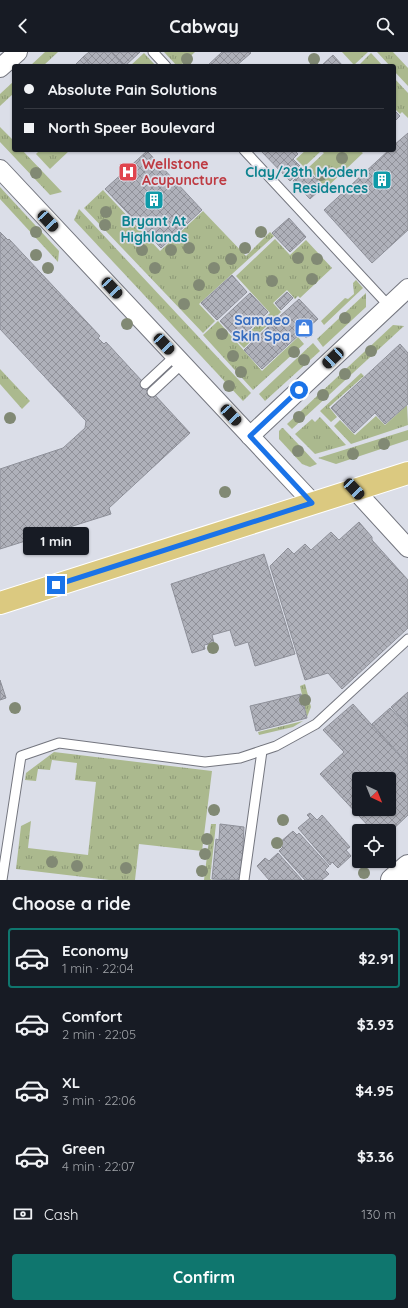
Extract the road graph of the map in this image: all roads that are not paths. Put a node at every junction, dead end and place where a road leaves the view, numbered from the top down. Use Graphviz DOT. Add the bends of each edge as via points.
graph roads {
  1 [pos="18,52"];
  2 [pos="153,52"];
  3 [pos="164,64"];
  4 [pos="0,68"];
  5 [pos="246,152"];
  6 [pos="0,169"];
  7 [pos="401,298"];
  8 [pos="179,360"];
  9 [pos="145,384"];
  10 [pos="152,392"];
  11 [pos="250,436"];
  12 [pos="408,473"];
  13 [pos="354,489"];
  14 [pos="312,503"];
  15 [pos="408,548"];
  16 [pos="0,603"];
  17 [pos="408,639"];
  18 [pos="262,751"];
  19 [pos="408,866"];
  20 [pos="2,880"];
  21 [pos="244,880"];
  22 [pos="392,880"];
  1 -- 4 [label="street"];
  2 -- 3 [label="lane"];
  5 -- 7 [label="lane"];
  6 -- 8 [label="street"];
  7 -- 11 [label="street"];
  8 -- 9 [label="lane"];
  8 -- 10 [label="lane"];
  8 -- 11 [label="street"];
  11 -- 14 [label="street"];
  12 -- 13 [label="main road"];
  13 -- 14 [label="main road"];
  13 -- 15 [label="street"];
  14 -- 16 [label="main road"];
  17 -- 18 [label="lane" via="316,724"];
  18 -- 20 [label="lane" via="240,758 204,762 59,743 21,756"];
  18 -- 21 [label="lane"];
  19 -- 22 [label="street"];
}
